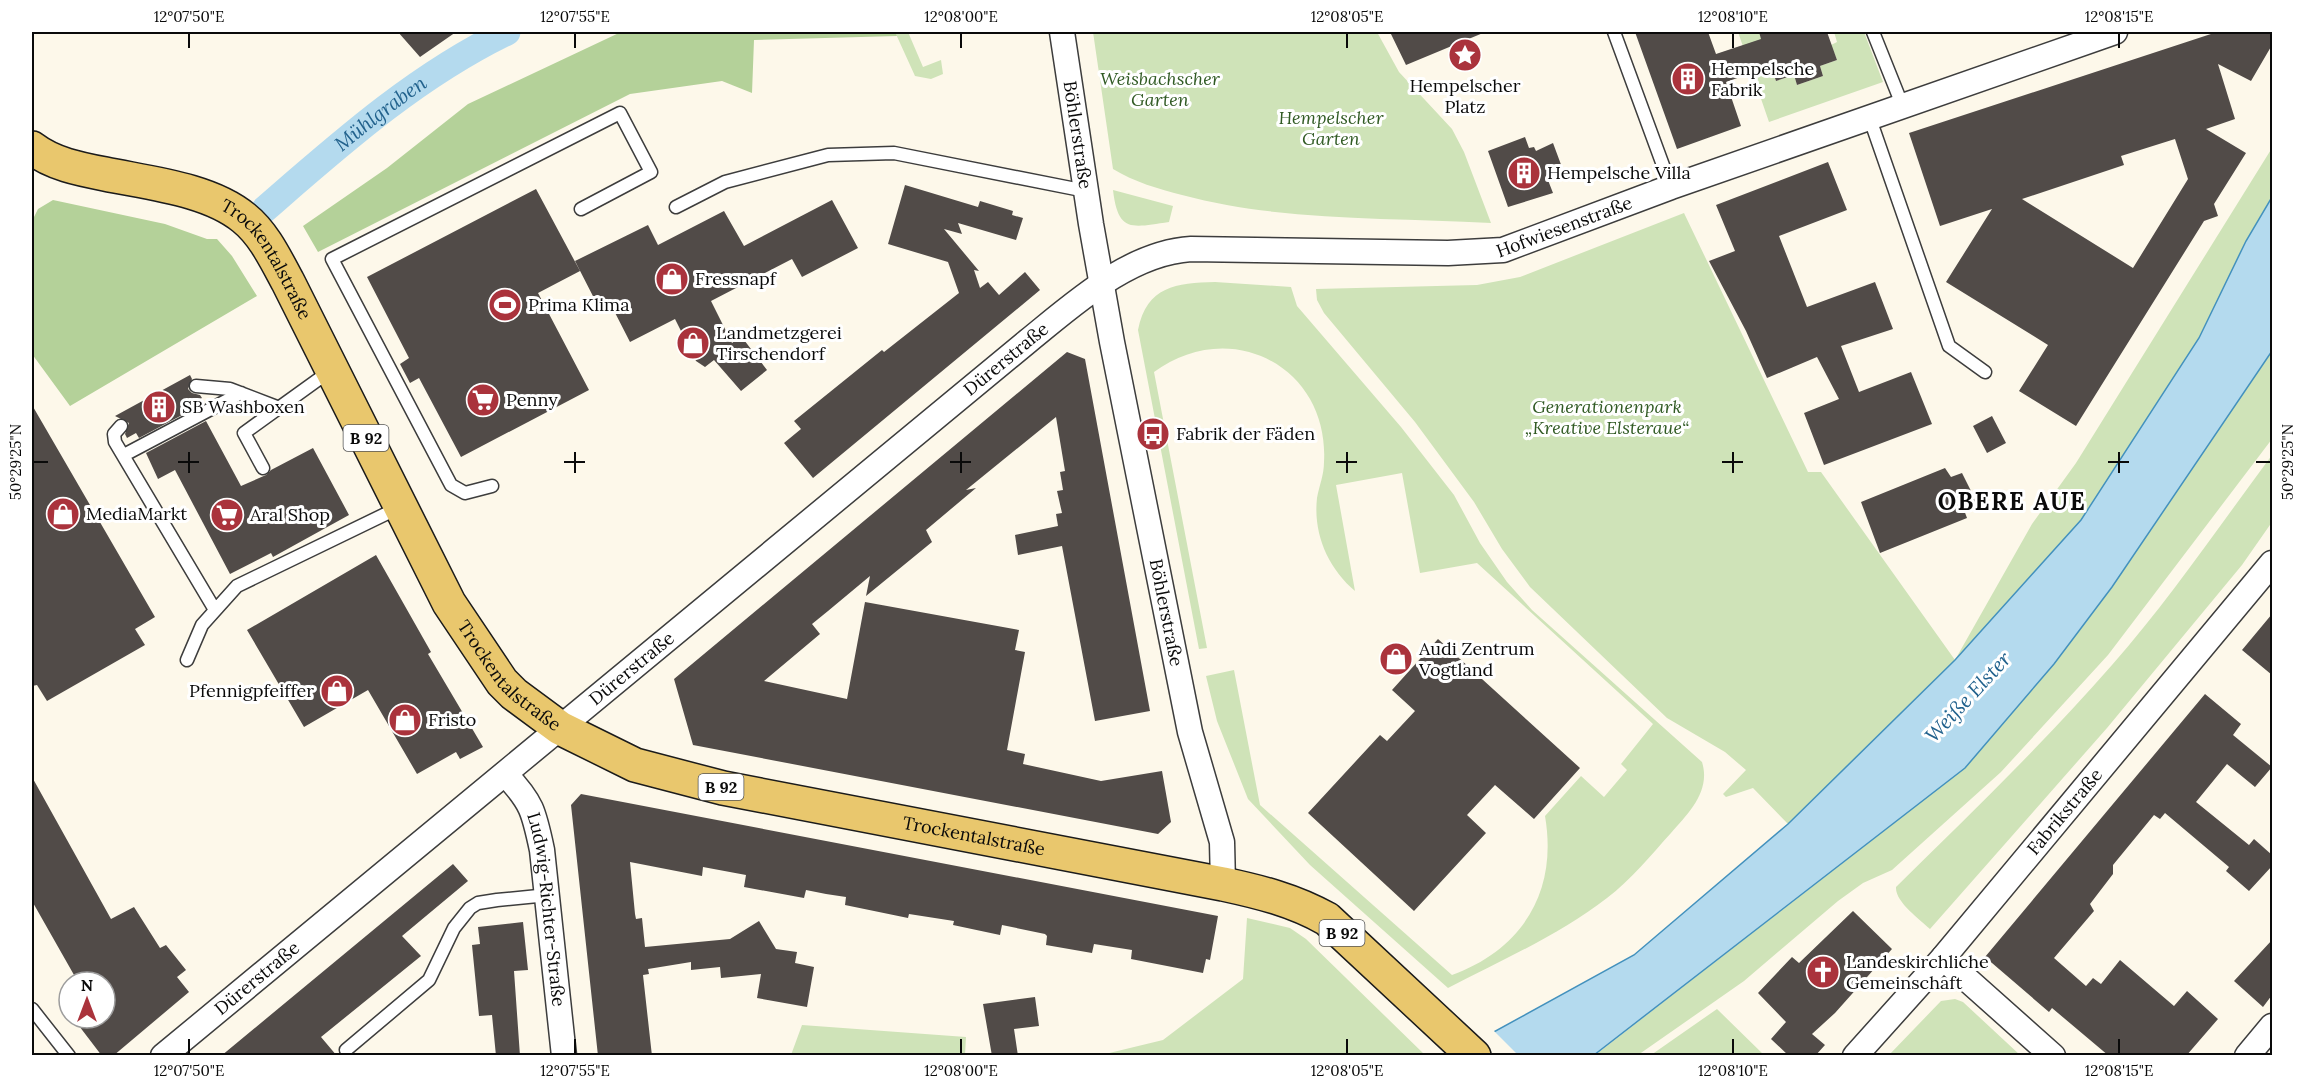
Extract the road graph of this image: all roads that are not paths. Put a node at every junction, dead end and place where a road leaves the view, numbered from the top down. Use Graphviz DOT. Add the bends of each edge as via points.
graph roads {
  1 [pos="1062,32"];
  2 [pos="1614,32"];
  3 [pos="1873,32"];
  4 [pos="2115,32"];
  5 [pos="2077,37"];
  6 [pos="1903,107"];
  7 [pos="1870,119"];
  8 [pos="34,156"];
  9 [pos="1671,187"];
  10 [pos="1086,191"];
  11 [pos="676,207"];
  12 [pos="581,209"];
  13 [pos="1101,285"];
  14 [pos="332,370"];
  15 [pos="1985,372"];
  16 [pos="196,386"];
  17 [pos="241,393"];
  18 [pos="278,407"];
  19 [pos="121,426"];
  20 [pos="124,455"];
  21 [pos="263,468"];
  22 [pos="492,486"];
  23 [pos="400,507"];
  24 [pos="2272,563"];
  25 [pos="215,610"];
  26 [pos="187,660"];
  27 [pos="560,728"];
  28 [pos="505,774"];
  29 [pos="1223,884"];
  30 [pos="548,895"];
  31 [pos="1943,958"];
  32 [pos="32,1009"];
  33 [pos="2272,1026"];
  34 [pos="346,1050"];
  35 [pos="69,1056"];
  36 [pos="163,1056"];
  37 [pos="564,1056"];
  38 [pos="1474,1056"];
  39 [pos="1855,1056"];
  40 [pos="2053,1056"];
  41 [pos="2247,1056"];
  1 -- 10 [label="street, Böhlerstraße"];
  2 -- 9 [label="lane"];
  3 -- 6 [label="lane"];
  4 -- 5 [label="street, Hofwiesenstraße"];
  5 -- 6 [label="street, Hofwiesenstraße"];
  6 -- 7 [label="street, Hofwiesenstraße"];
  7 -- 9 [label="street, Hofwiesenstraße"];
  7 -- 15 [label="lane" via="1949,346"];
  8 -- 14 [label="main road, Trockentalstraße / B 92" via="72,168 177,188 229,208 246,219 271,250"];
  9 -- 13 [label="street, Hofwiesenstraße" via="1503,250 1170,250"];
  10 -- 11 [label="lane" via="894,153 828,155 725,182"];
  10 -- 13 [label="street, Böhlerstraße"];
  12 -- 22 [label="lane" via="651,172 620,113 333,259 451,485 465,493"];
  13 -- 27 [label="street, Dürerstraße"];
  13 -- 29 [label="street, Böhlerstraße" via="1175,664 1222,842"];
  14 -- 18 [label="lane"];
  14 -- 23 [label="main road, Trockentalstraße / B 92"];
  16 -- 17 [label="lane"];
  17 -- 18 [label="lane"];
  17 -- 20 [label="lane"];
  18 -- 21 [label="lane" via="244,433"];
  19 -- 20 [label="lane" via="114,434"];
  20 -- 25 [label="lane"];
  23 -- 25 [label="lane" via="303,548 237,586"];
  23 -- 27 [label="main road, Trockentalstraße / B 92" via="449,603 485,660 514,694"];
  24 -- 31 [label="street, Fabrikstraße"];
  25 -- 26 [label="lane" via="197,633"];
  27 -- 28 [label="street, Dürerstraße"];
  27 -- 29 [label="main road, Trockentalstraße / B 92" via="635,765 723,788"];
  28 -- 30 [label="street, Ludwig-Richter-Straße" via="526,796 537,823"];
  28 -- 36 [label="street, Dürerstraße"];
  29 -- 38 [label="main road, B 92" via="1301,904 1327,919"];
  30 -- 34 [label="lane" via="478,903 470,908 454,928 429,980"];
  30 -- 37 [label="street, Ludwig-Richter-Straße"];
  31 -- 39 [label="street, Fabrikstraße"];
  31 -- 40 [label="street"];
  32 -- 35 [label="lane"];
  33 -- 41 [label="street"];
}
